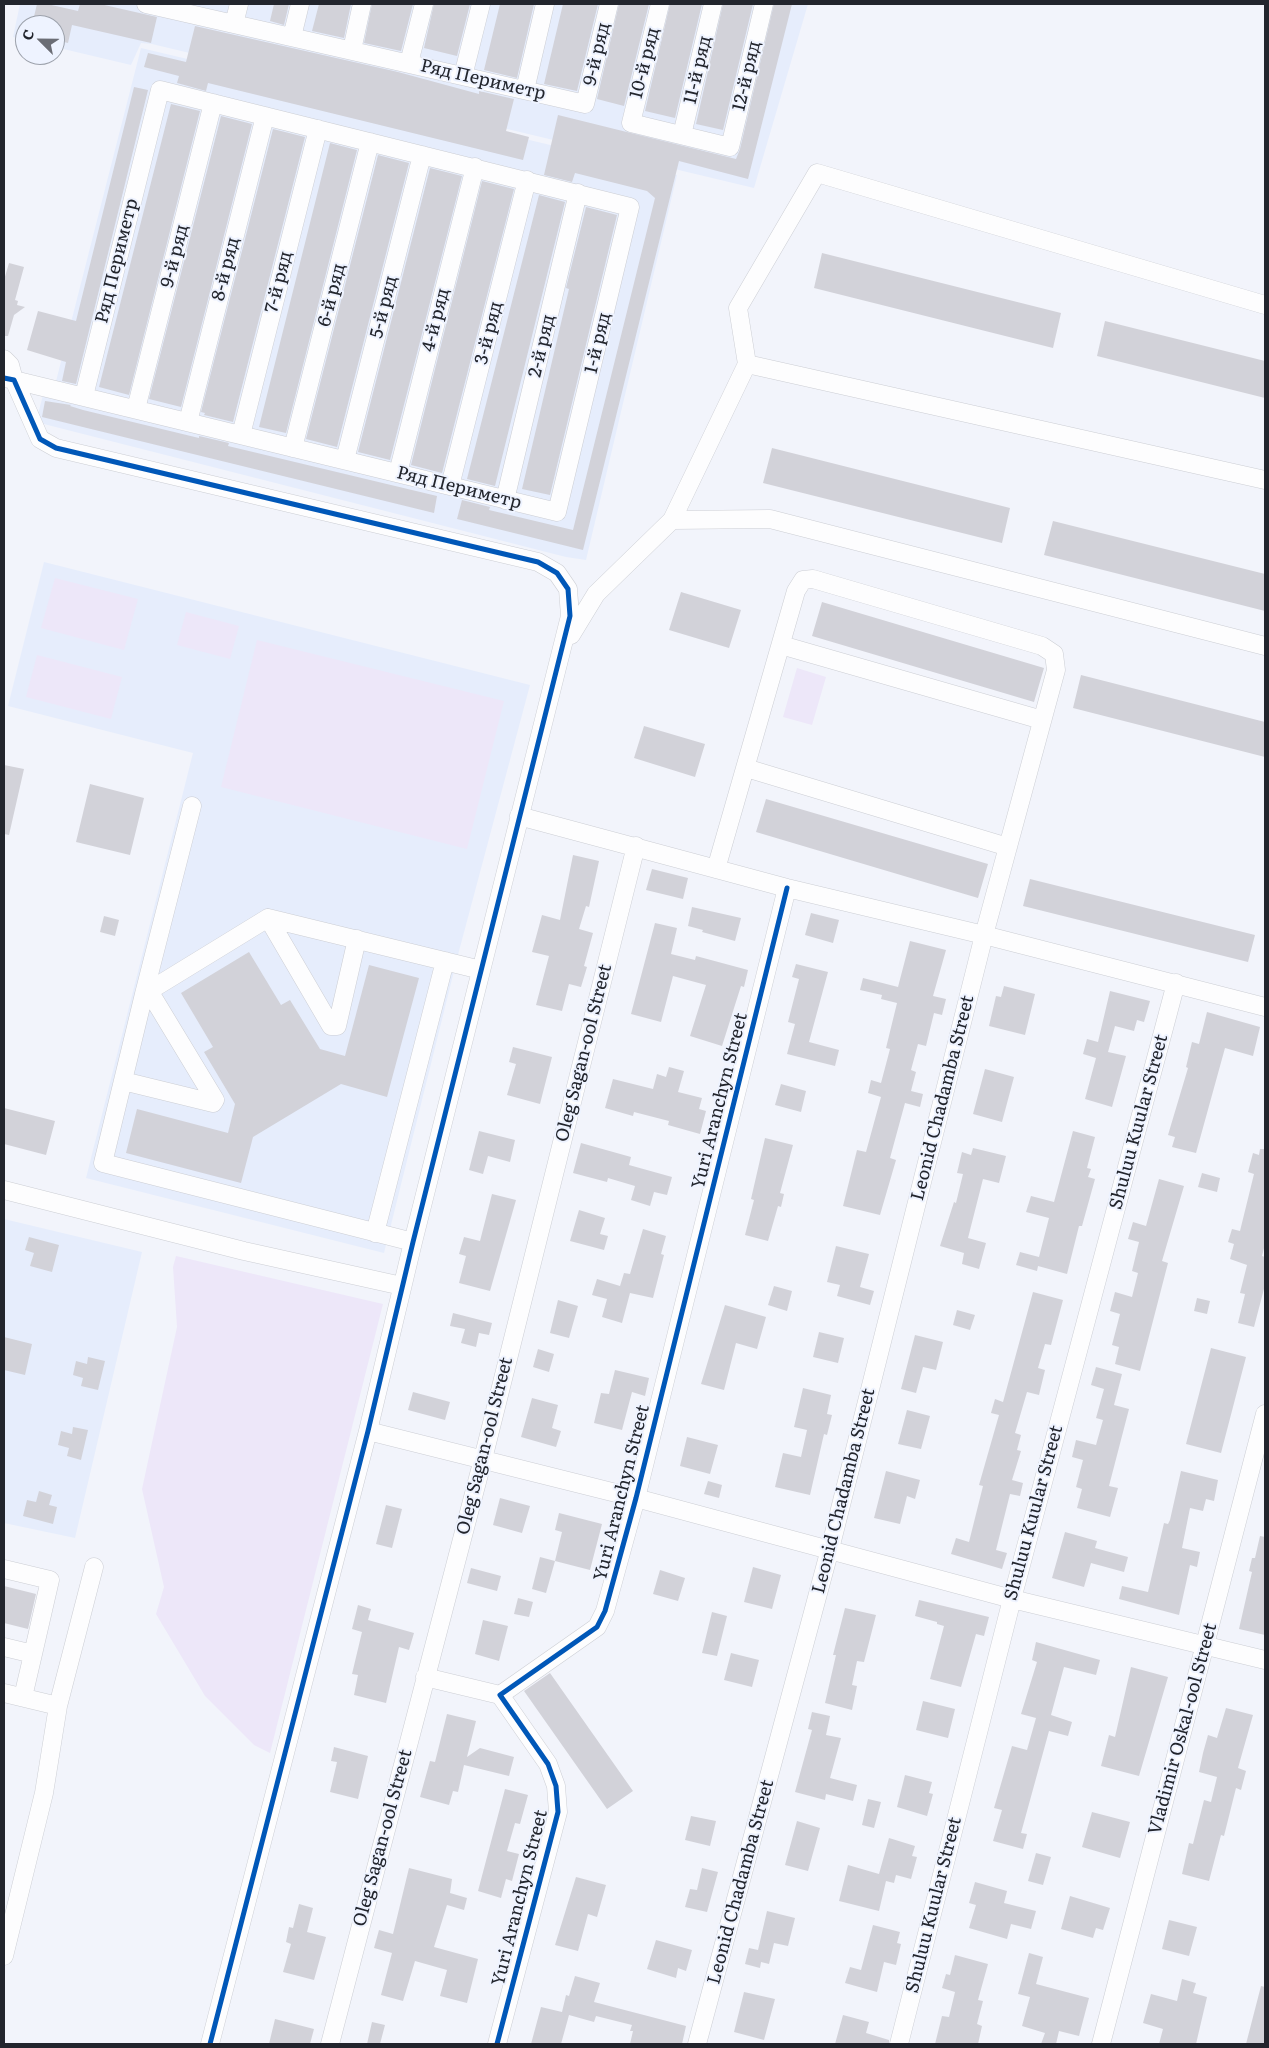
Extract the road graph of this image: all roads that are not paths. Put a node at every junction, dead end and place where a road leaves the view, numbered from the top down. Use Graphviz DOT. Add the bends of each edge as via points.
graph roads {
  1 [pos="146,4"];
  2 [pos="239,4"];
  3 [pos="300,4"];
  4 [pos="362,4"];
  5 [pos="424,4"];
  6 [pos="481,4"];
  7 [pos="545,4"];
  8 [pos="609,4"];
  9 [pos="660,4"];
  10 [pos="713,4"];
  11 [pos="764,4"];
  12 [pos="176,7"];
  13 [pos="234,24"];
  14 [pos="292,37"];
  15 [pos="352,50"];
  16 [pos="409,63"];
  17 [pos="463,76"];
  18 [pos="525,90"];
  19 [pos="213,103"];
  20 [pos="586,104"];
  21 [pos="265,116"];
  22 [pos="318,129"];
  23 [pos="682,135"];
  24 [pos="370,142"];
  25 [pos="422,154"];
  26 [pos="475,167"];
  27 [pos="527,180"];
  28 [pos="578,193"];
  29 [pos="610,201"];
  30 [pos="1265,305"];
  31 [pos="4,359"];
  32 [pos="747,364"];
  33 [pos="9,379"];
  34 [pos="84,396"];
  35 [pos="136,409"];
  36 [pos="188,422"];
  37 [pos="241,435"];
  38 [pos="293,448"];
  39 [pos="345,460"];
  40 [pos="398,473"];
  41 [pos="1265,480"];
  42 [pos="450,486"];
  43 [pos="560,499"];
  44 [pos="505,500"];
  45 [pos="672,520"];
  46 [pos="781,645"];
  47 [pos="1265,646"];
  48 [pos="562,651"];
  49 [pos="1042,720"];
  50 [pos="746,768"];
  51 [pos="192,806"];
  52 [pos="519,816"];
  53 [pos="636,846"];
  54 [pos="1008,847"];
  55 [pos="716,869"];
  56 [pos="787,888"];
  57 [pos="268,918"];
  58 [pos="984,935"];
  59 [pos="357,939"];
  60 [pos="445,961"];
  61 [pos="481,970"];
  62 [pos="1176,983"];
  63 [pos="147,992"];
  64 [pos="1265,1007"];
  65 [pos="123,1081"];
  66 [pos="4,1190"];
  67 [pos="375,1233"];
  68 [pos="413,1242"];
  69 [pos="402,1286"];
  70 [pos="1265,1414"];
  71 [pos="368,1431"];
  72 [pos="482,1460"];
  73 [pos="636,1498"];
  74 [pos="830,1549"];
  75 [pos="94,1567"];
  76 [pos="4,1569"];
  77 [pos="1012,1598"];
  78 [pos="1205,1644"];
  79 [pos="4,1647"];
  80 [pos="33,1654"];
  81 [pos="1265,1660"];
  82 [pos="425,1677"];
  83 [pos="4,1693"];
  84 [pos="500,1695"];
  85 [pos="23,1697"];
  86 [pos="58,1706"];
  87 [pos="4,1956"];
  88 [pos="210,2044"];
  89 [pos="330,2044"];
  90 [pos="497,2044"];
  91 [pos="697,2044"];
  92 [pos="900,2044"];
  93 [pos="1101,2044"];
  1 -- 12 [label="street, Ряд Периметр"];
  2 -- 13 [label="street"];
  3 -- 14 [label="street"];
  4 -- 15 [label="street"];
  5 -- 16 [label="street"];
  6 -- 17 [label="street"];
  7 -- 18 [label="street"];
  8 -- 20 [label="street, 9-й ряд"];
  9 -- 23 [label="street, 10-й ряд" via="631,122"];
  10 -- 23 [label="street, 11-й ряд"];
  11 -- 23 [label="street, 12-й ряд" via="730,147"];
  12 -- 13 [label="street, Ряд Периметр"];
  13 -- 14 [label="street, Ряд Периметр"];
  14 -- 15 [label="street, Ряд Периметр"];
  15 -- 16 [label="street, Ряд Периметр"];
  16 -- 17 [label="street, Ряд Периметр"];
  17 -- 18 [label="street, Ряд Периметр"];
  18 -- 20 [label="street, Ряд Периметр"];
  19 -- 21 [label="street, Ряд Периметр"];
  19 -- 34 [label="street, Ряд Периметр" via="160,90"];
  19 -- 35 [label="street, 9-й ряд"];
  21 -- 22 [label="street, Ряд Периметр"];
  21 -- 36 [label="street, 8-й ряд"];
  22 -- 24 [label="street, Ряд Периметр"];
  22 -- 37 [label="street, 7-й ряд"];
  24 -- 25 [label="street, Ряд Периметр"];
  24 -- 38 [label="street, 6-й ряд"];
  25 -- 26 [label="street, Ряд Периметр"];
  25 -- 39 [label="street, 5-й ряд"];
  26 -- 27 [label="street, Ряд Периметр"];
  26 -- 40 [label="street, 4-й ряд"];
  27 -- 28 [label="street, Ряд Периметр"];
  27 -- 42 [label="street, 3-й ряд"];
  28 -- 29 [label="street, Ряд Периметр"];
  28 -- 44 [label="street, 2-й ряд"];
  29 -- 43 [label="street, 1-й ряд" via="630,207"];
  30 -- 32 [label="street" via="817,172 738,308"];
  31 -- 33 [label="street" via="10,365"];
  32 -- 41 [label="street"];
  32 -- 45 [label="street"];
  33 -- 34 [label="street"];
  33 -- 48 [label="street" via="40,439 56,448 538,562 557,573 568,589 570,616"];
  34 -- 35 [label="street, Ряд Периметр"];
  35 -- 36 [label="street, Ряд Периметр"];
  36 -- 37 [label="street, Ряд Периметр"];
  37 -- 38 [label="street, Ряд Периметр"];
  38 -- 39 [label="street, Ряд Периметр"];
  39 -- 40 [label="street, Ряд Периметр"];
  40 -- 42 [label="street, Ряд Периметр"];
  42 -- 44 [label="street, Ряд Периметр"];
  43 -- 44 [label="street, Ряд Периметр" via="557,512"];
  45 -- 47 [label="street" via="770,519"];
  45 -- 48 [label="street" via="596,594"];
  46 -- 49 [label="street"];
  46 -- 49 [label="street, Leonid Chadamba Street" via="799,584 813,579 1049,649 1054,654 1056,670"];
  46 -- 50 [label="street"];
  48 -- 52 [label="street"];
  49 -- 54 [label="street, Leonid Chadamba Street"];
  50 -- 54 [label="street"];
  50 -- 55 [label="street"];
  51 -- 63 [label="street"];
  52 -- 53 [label="street"];
  52 -- 61 [label="street"];
  53 -- 55 [label="street"];
  53 -- 72 [label="street, Oleg Sagan-ool Street"];
  54 -- 58 [label="street, Leonid Chadamba Street"];
  55 -- 56 [label="street"];
  56 -- 58 [label="street"];
  56 -- 73 [label="street, Yuri Aranchyn Street"];
  57 -- 59 [label="street"];
  57 -- 59 [label="street" via="331,1026 337,1026"];
  57 -- 63 [label="street"];
  58 -- 62 [label="street"];
  58 -- 74 [label="street, Leonid Chadamba Street"];
  59 -- 60 [label="street"];
  60 -- 61 [label="street"];
  60 -- 67 [label="street"];
  61 -- 68 [label="street"];
  62 -- 64 [label="street"];
  62 -- 77 [label="street, Shuluu Kuular Street"];
  63 -- 65 [label="street"];
  63 -- 65 [label="street" via="215,1100 212,1103"];
  65 -- 67 [label="street" via="103,1163"];
  66 -- 69 [label="street" via="244,1251"];
  67 -- 68 [label="street"];
  68 -- 69 [label="street"];
  69 -- 71 [label="street"];
  70 -- 78 [label="street, Vladimir Oskal-ool Street"];
  71 -- 72 [label="street"];
  71 -- 88 [label="street"];
  72 -- 73 [label="street"];
  72 -- 82 [label="street, Oleg Sagan-ool Street"];
  73 -- 74 [label="street"];
  73 -- 84 [label="street, Yuri Aranchyn Street" via="605,1611 597,1627"];
  74 -- 77 [label="street"];
  74 -- 91 [label="street, Leonid Chadamba Street"];
  75 -- 86 [label="street"];
  76 -- 80 [label="street" via="50,1580"];
  77 -- 78 [label="street"];
  77 -- 92 [label="street, Shuluu Kuular Street"];
  78 -- 81 [label="street"];
  78 -- 93 [label="street, Vladimir Oskal-ool Street"];
  79 -- 80 [label="street"];
  80 -- 85 [label="street"];
  82 -- 84 [label="street"];
  82 -- 89 [label="street, Oleg Sagan-ool Street"];
  83 -- 85 [label="street"];
  84 -- 90 [label="street, Yuri Aranchyn Street" via="548,1764 556,1786 558,1812"];
  85 -- 86 [label="street"];
  86 -- 87 [label="street" via="44,1793"];
}
